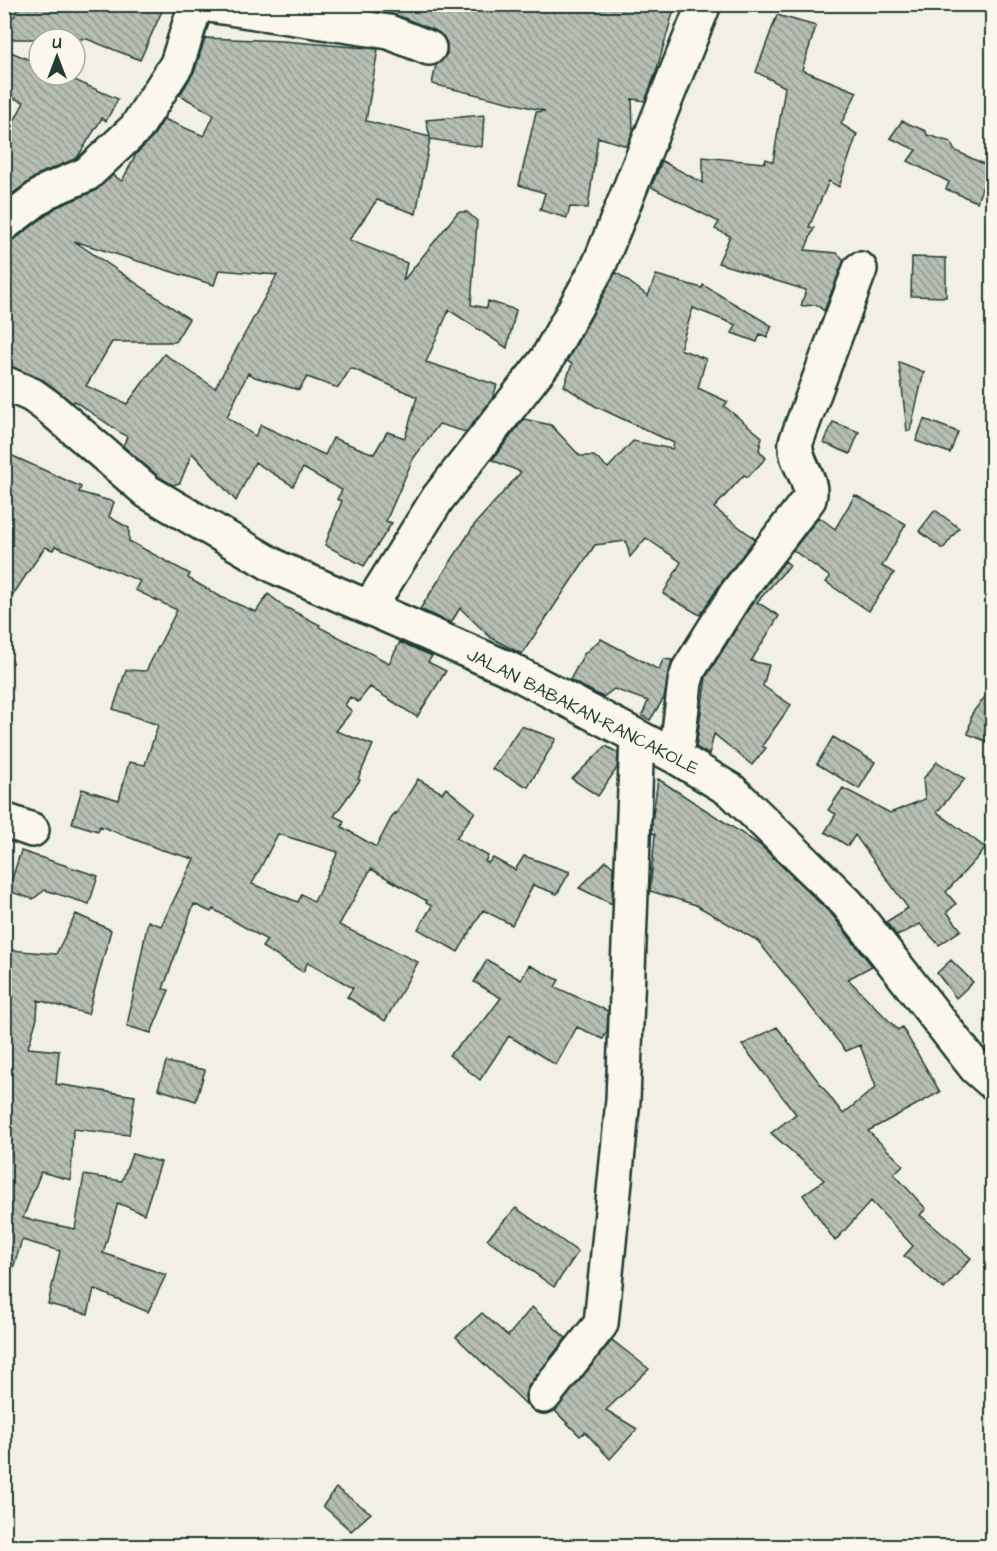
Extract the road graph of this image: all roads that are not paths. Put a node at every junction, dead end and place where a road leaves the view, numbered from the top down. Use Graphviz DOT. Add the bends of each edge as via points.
graph roads {
  1 [pos="196,4"];
  2 [pos="202,4"];
  3 [pos="704,4"];
  4 [pos="429,48"];
  5 [pos="4,224"];
  6 [pos="860,269"];
  7 [pos="4,383"];
  8 [pos="369,608"];
  9 [pos="637,737"];
  10 [pos="676,758"];
  11 [pos="993,1082"];
  12 [pos="544,1396"];
  1 -- 5 [label="street" via="177,64 136,128 87,174 47,191"];
  2 -- 4 [label="street" via="389,32"];
  3 -- 8 [label="street" via="600,263 547,359 438,498"];
  6 -- 10 [label="street" via="794,451 809,484 809,499 736,594 689,669"];
  7 -- 8 [label="street, JALAN BABAKAN-RANCAKOLE" via="50,408 148,492 278,568"];
  8 -- 9 [label="street, JALAN BABAKAN-RANCAKOLE" via="507,668"];
  9 -- 10 [label="street, JALAN BABAKAN-RANCAKOLE"];
  9 -- 12 [label="street" via="623,1100 601,1324"];
  10 -- 11 [label="street, JALAN BABAKAN-RANCAKOLE" via="747,802 847,903 976,1068"];
}
